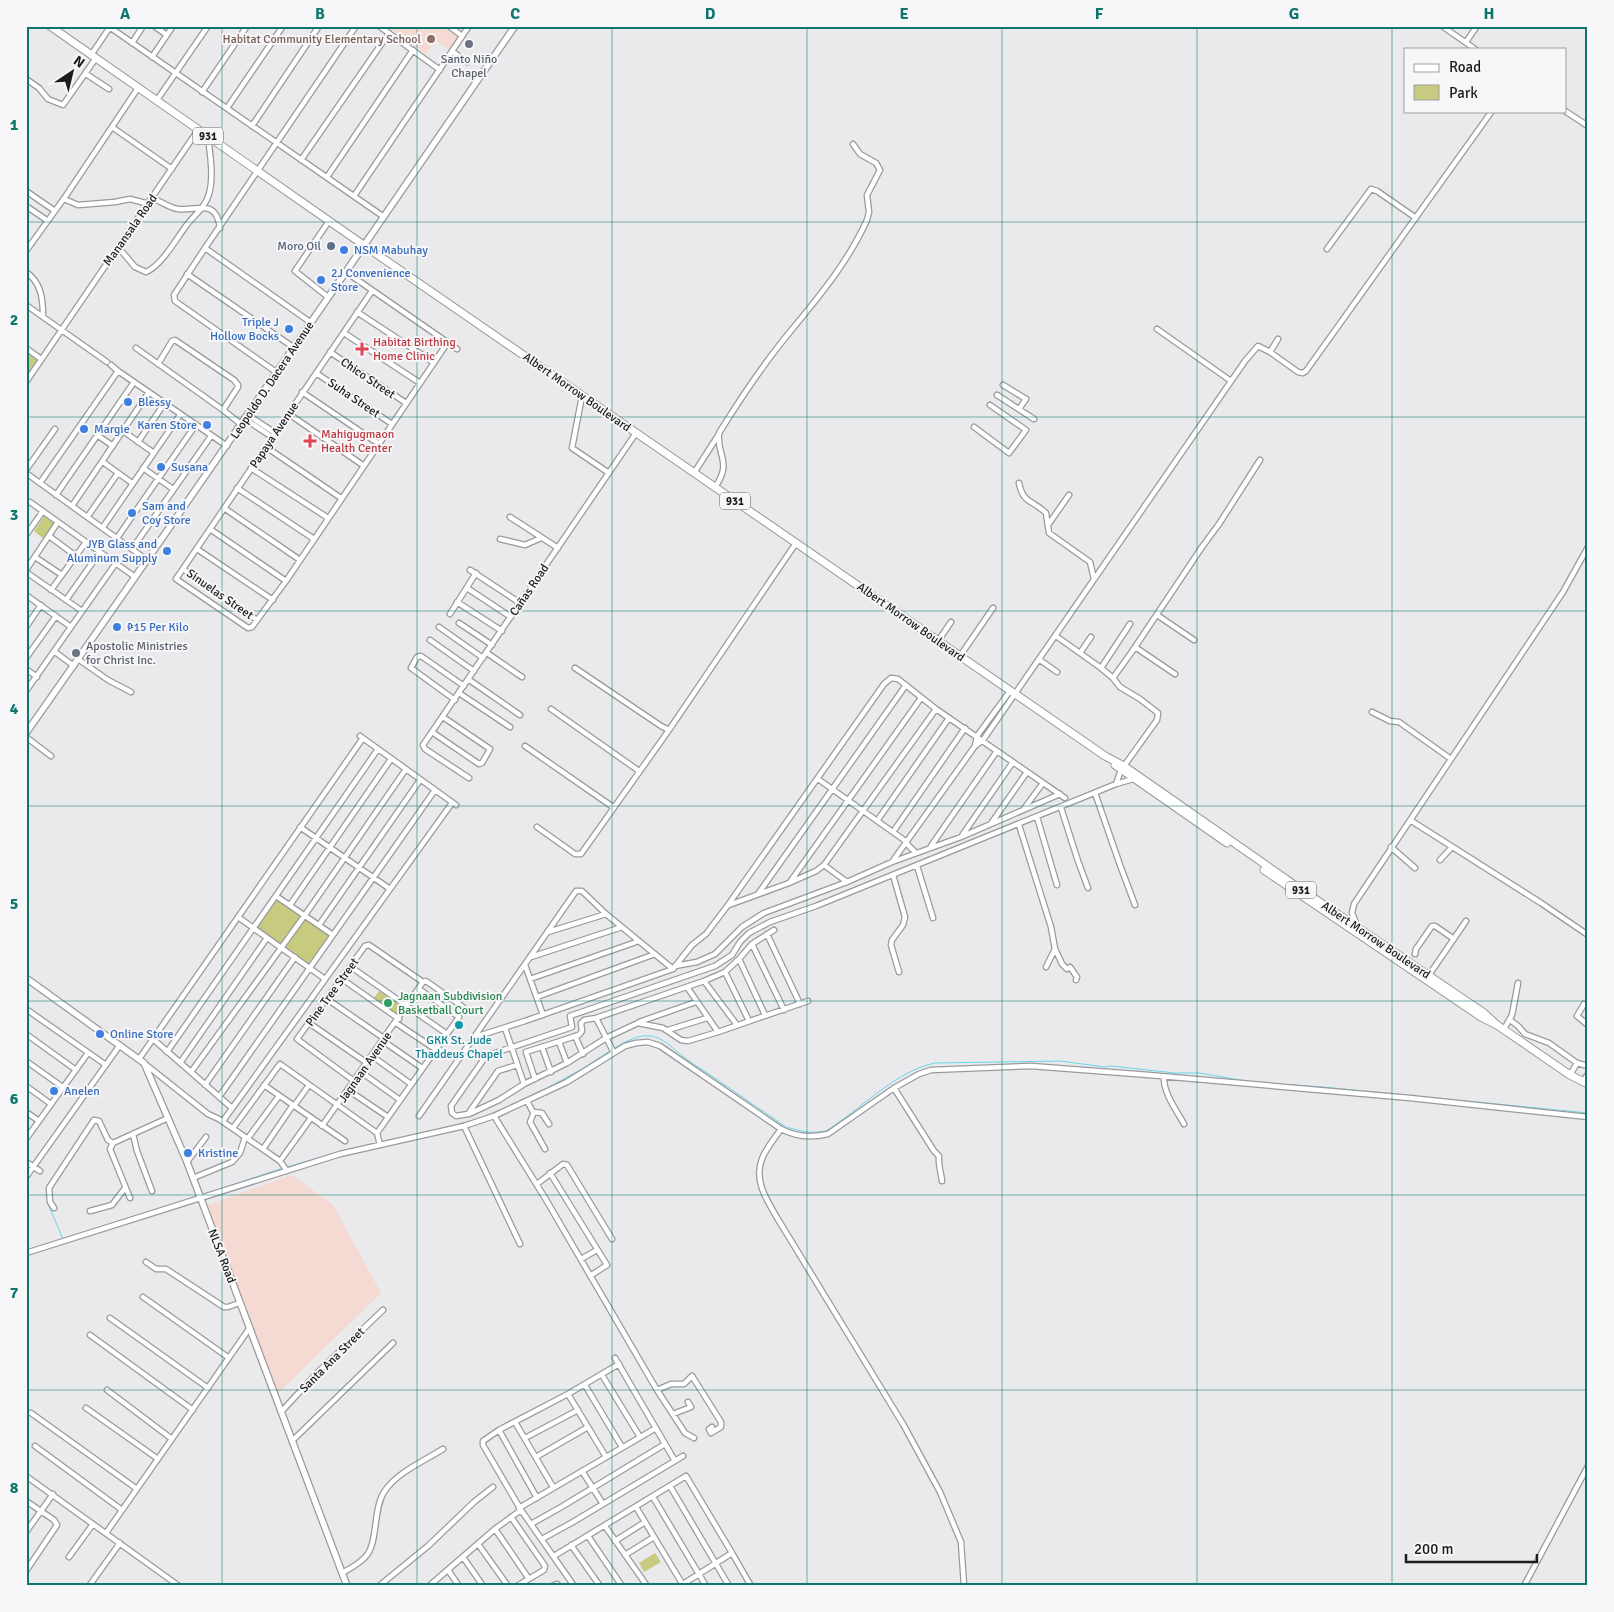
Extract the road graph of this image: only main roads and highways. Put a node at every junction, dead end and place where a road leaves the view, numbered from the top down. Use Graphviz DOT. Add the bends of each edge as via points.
graph roads {
  1 [pos="50,26"];
  2 [pos="516,26"];
  3 [pos="365,246"];
  4 [pos="26,735"];
  5 [pos="1123,768"];
  6 [pos="26,978"];
  7 [pos="1496,1025"];
  8 [pos="1586,1080"];
  9 [pos="347,1586"];
  1 -- 3 [label="highway, Albert Morrow Boulevard / 931"];
  2 -- 3 [label="main road, Leopoldo D. Dacera Avenue"];
  3 -- 4 [label="main road, Leopoldo D. Dacera Avenue"];
  3 -- 5 [label="highway, Albert Morrow Boulevard / 931"];
  5 -- 7 [label="highway, Albert Morrow Boulevard / 931" via="1484,1013"];
  5 -- 7 [label="highway, Albert Morrow Boulevard / 931" via="1133,779 1322,910"];
  6 -- 9 [label="main road, NLSA Road" via="141,1061 187,1162"];
  7 -- 8 [label="highway, Albert Morrow Boulevard / 931" via="1570,1075"];
}
